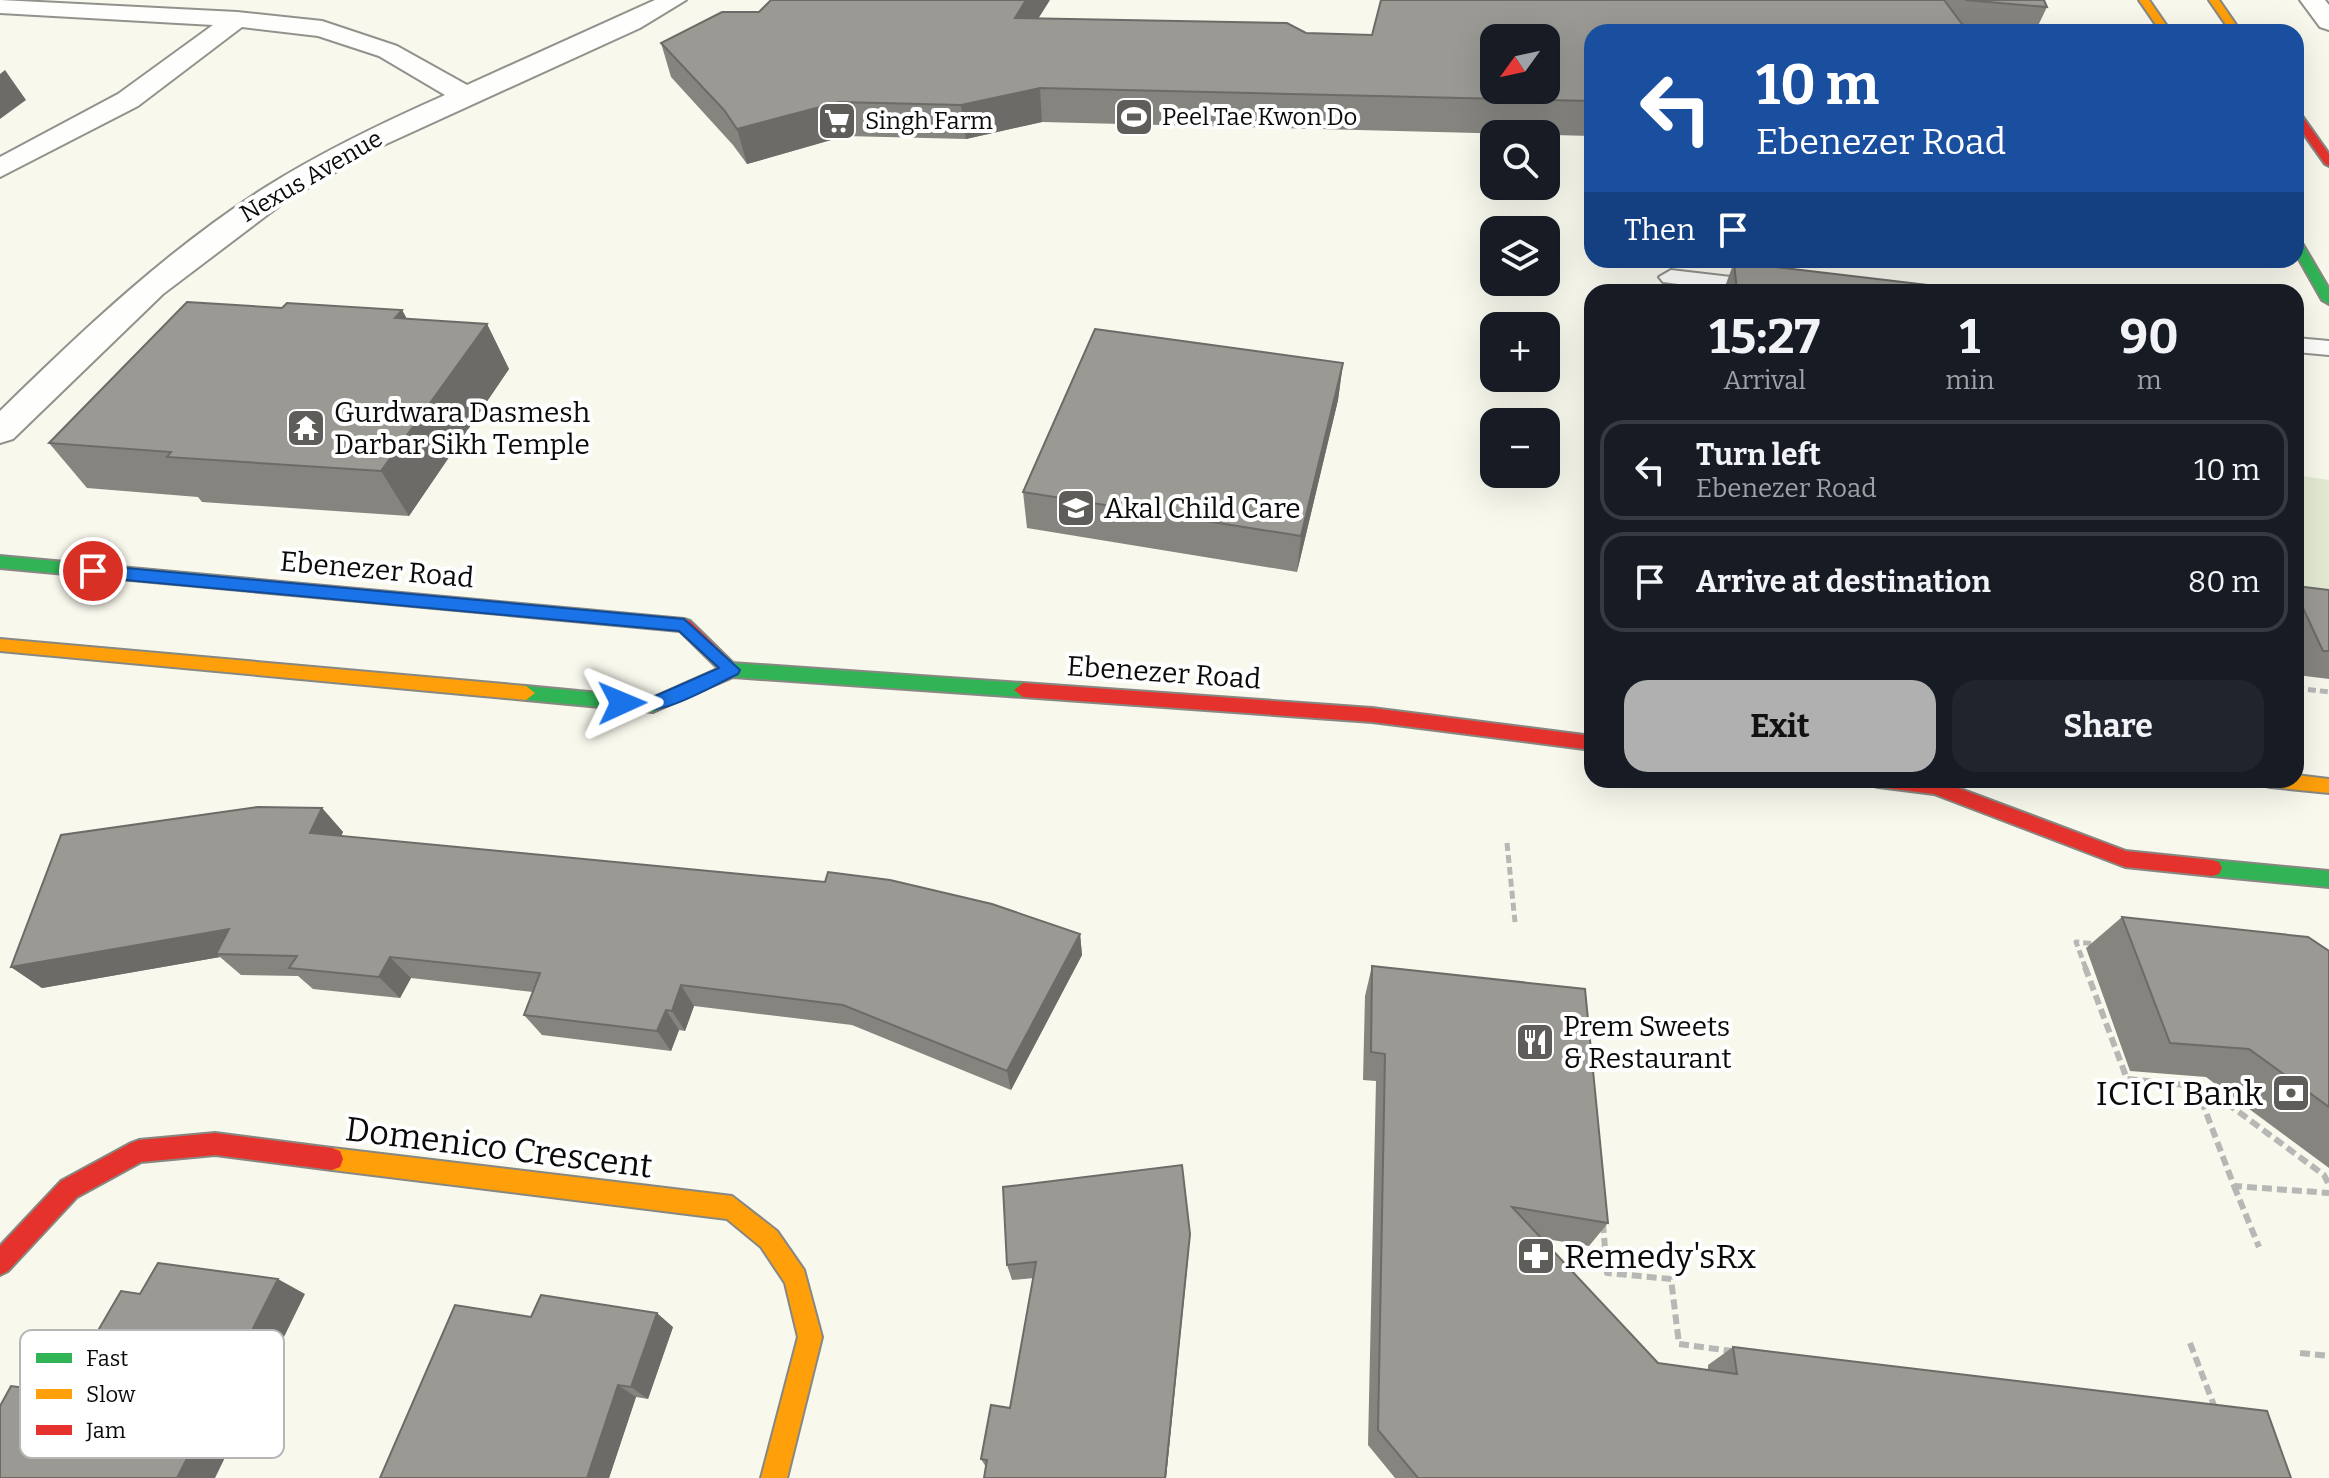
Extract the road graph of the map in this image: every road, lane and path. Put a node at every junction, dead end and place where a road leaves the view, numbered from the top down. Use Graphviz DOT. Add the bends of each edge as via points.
graph roads {
  1 [pos="674,0"];
  2 [pos="2144,0"];
  3 [pos="2214,0"];
  4 [pos="2312,0"];
  5 [pos="0,6"];
  6 [pos="237,19"];
  7 [pos="2329,22"];
  8 [pos="2160,24"];
  9 [pos="2230,24"];
  10 [pos="465,95"];
  11 [pos="2304,126"];
  12 [pos="2329,162"];
  13 [pos="0,168"];
  14 [pos="2304,257"];
  15 [pos="1671,277"];
  16 [pos="1730,284"];
  17 [pos="2329,300"];
  18 [pos="2304,346"];
  19 [pos="2329,348"];
  20 [pos="0,431"];
  21 [pos="0,562"];
  22 [pos="0,645"];
  23 [pos="731,670"];
  24 [pos="2304,689"];
  25 [pos="2329,692"];
  26 [pos="1584,742"];
  27 [pos="2304,783"];
  28 [pos="2329,786"];
  29 [pos="1938,788"];
  30 [pos="1507,843"];
  31 [pos="2329,879"];
  32 [pos="1515,922"];
  33 [pos="2108,945"];
  34 [pos="2196,1086"];
  35 [pos="2329,1185"];
  36 [pos="2234,1186"];
  37 [pos="2329,1193"];
  38 [pos="1602,1211"];
  39 [pos="2259,1247"];
  40 [pos="0,1263"];
  41 [pos="2190,1343"];
  42 [pos="1742,1352"];
  43 [pos="2300,1353"];
  44 [pos="2329,1356"];
  45 [pos="2199,1406"];
  46 [pos="2215,1408"];
  47 [pos="2220,1422"];
  48 [pos="774,1478"];
  1 -- 10 [label="street, Nexus Avenue"];
  2 -- 8 [label="main road"];
  3 -- 9 [label="main road"];
  4 -- 7 [label="street"];
  5 -- 6 [label="street"];
  6 -- 10 [label="street" via="355,38"];
  6 -- 13 [label="street" via="100,117"];
  10 -- 20 [label="street, Nexus Avenue" via="324,164 223,229 125,308"];
  11 -- 12 [label="main road"];
  14 -- 17 [label="main road"];
  15 -- 16 [label="lane"];
  18 -- 19 [label="lane"];
  21 -- 23 [label="main road, Ebenezer Road" via="684,625"];
  22 -- 23 [label="main road, Ebenezer Road" via="653,705"];
  23 -- 26 [label="main road, Ebenezer Road" via="1372,715"];
  24 -- 25 [label="path"];
  27 -- 28 [label="main road"];
  29 -- 31 [label="main road" via="2125,859"];
  30 -- 32 [label="path"];
  33 -- 34 [label="path" via="2076,942 2127,1079"];
  34 -- 35 [label="path" via="2205,1087 2324,1175"];
  34 -- 36 [label="path"];
  36 -- 37 [label="path"];
  36 -- 39 [label="path"];
  38 -- 42 [label="path" via="1607,1273 1671,1279 1679,1344"];
  40 -- 48 [label="main road, Domenico Crescent" via="69,1189 139,1151 215,1144 732,1208 769,1239 796,1278 810,1337"];
  41 -- 46 [label="path"];
  43 -- 44 [label="path"];
  45 -- 46 [label="path"];
  46 -- 47 [label="path"];
}
